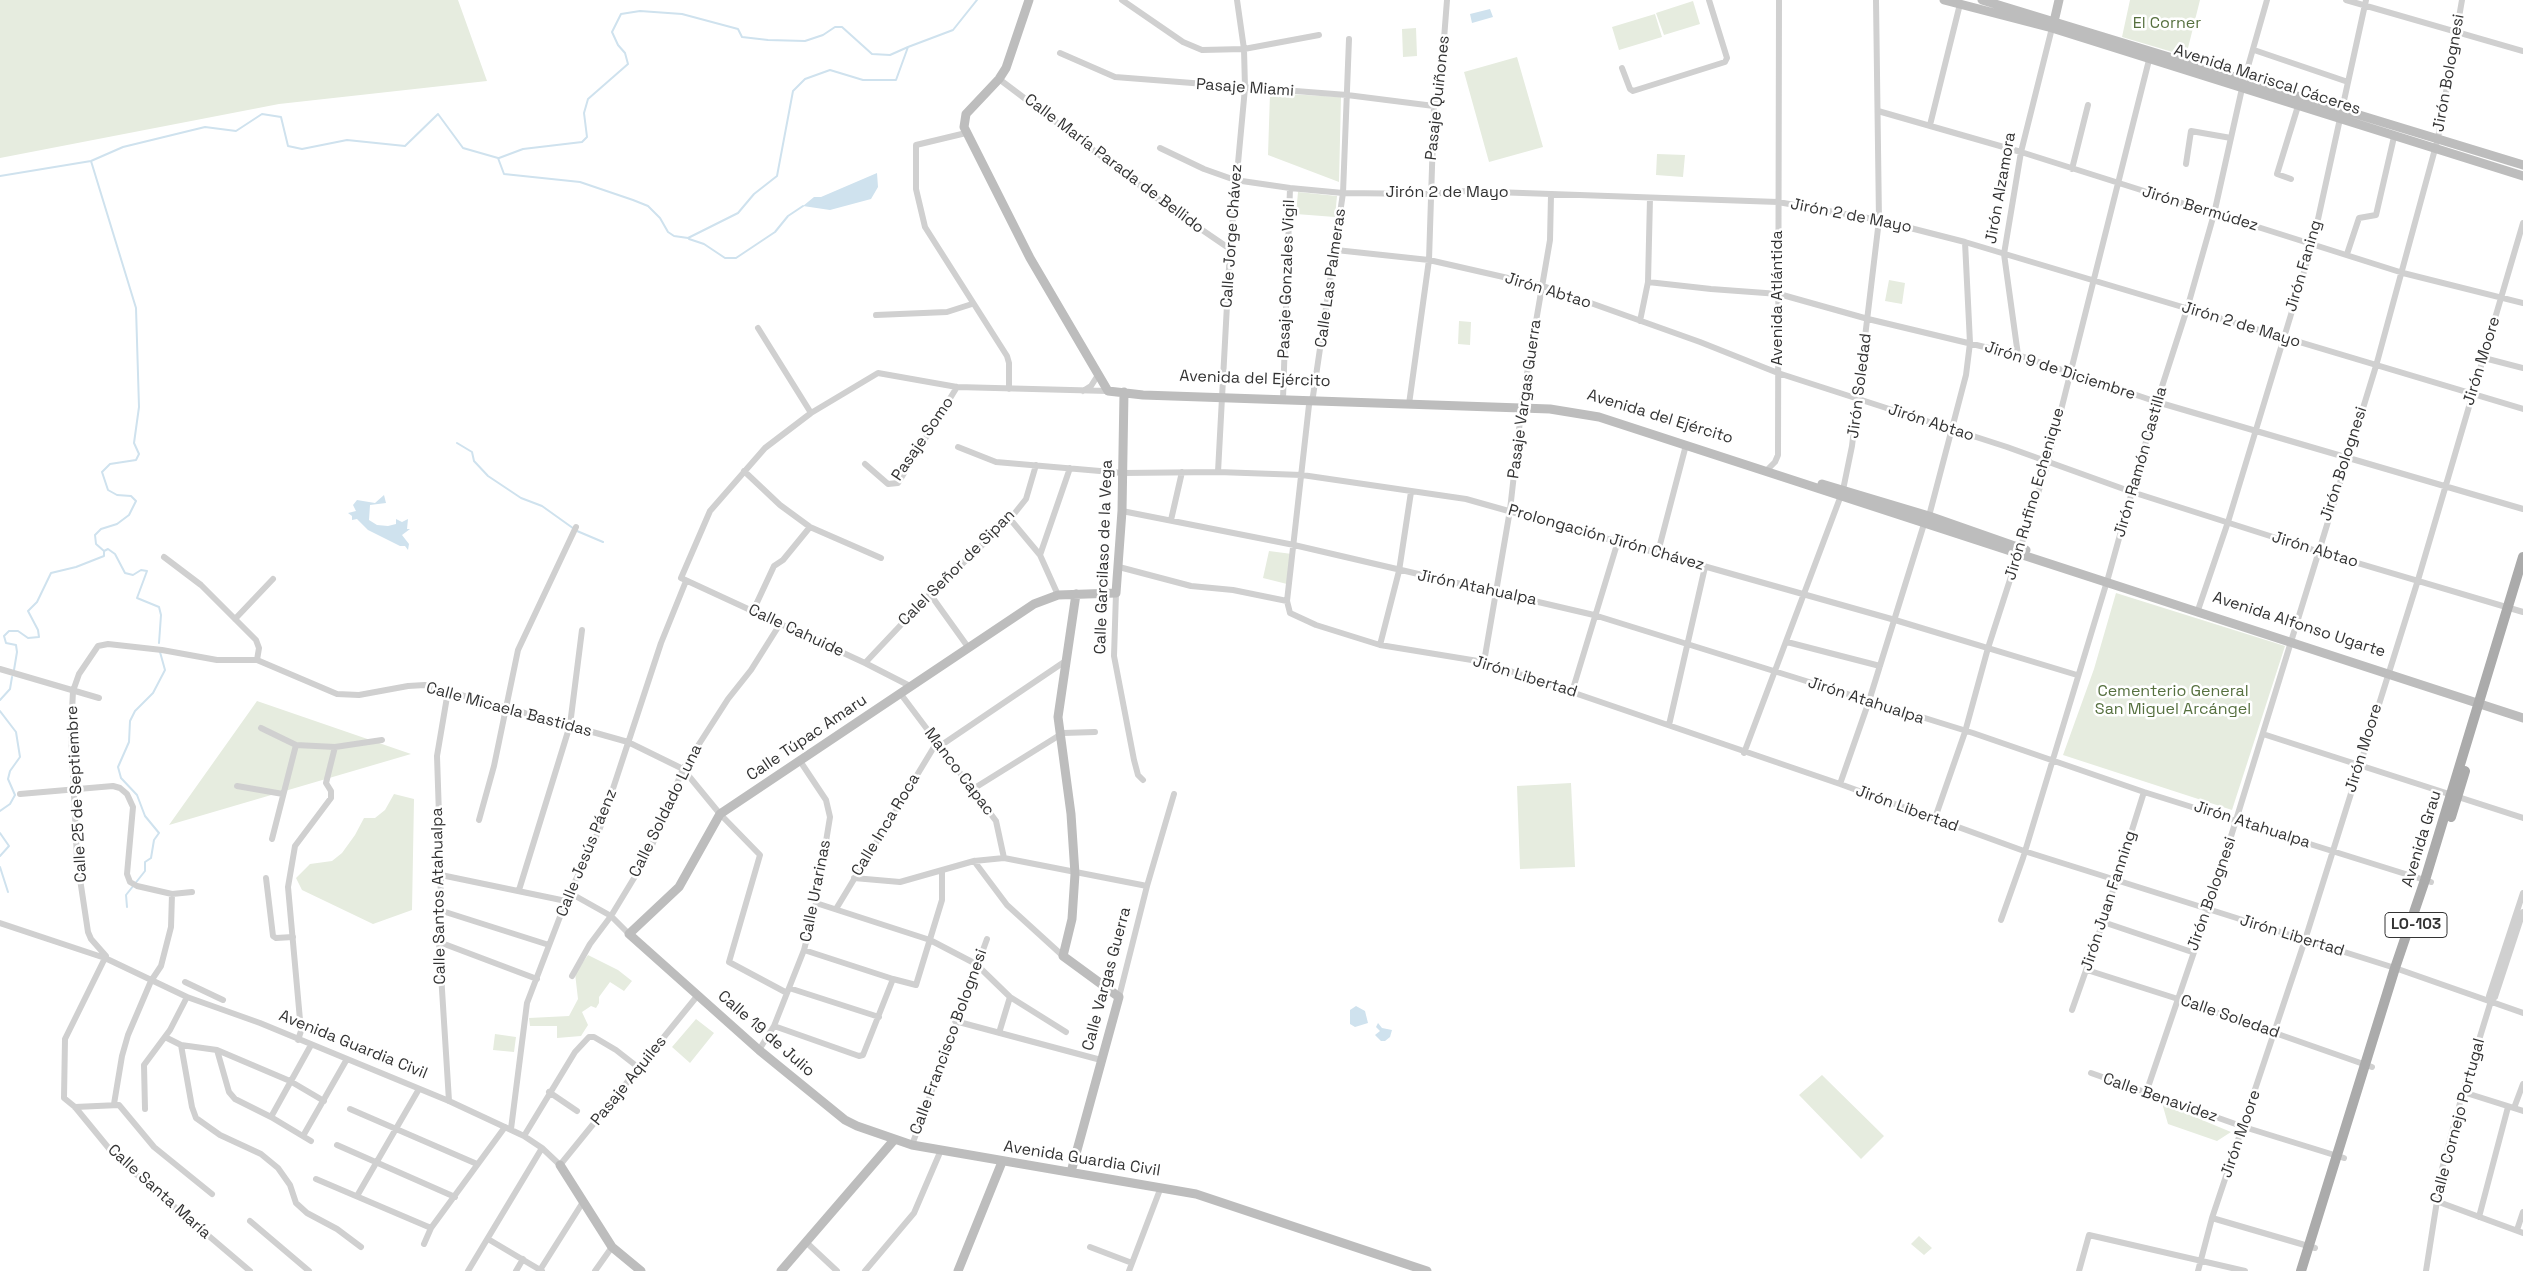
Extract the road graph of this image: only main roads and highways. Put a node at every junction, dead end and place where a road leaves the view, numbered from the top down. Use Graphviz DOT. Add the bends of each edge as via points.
graph roads {
  1 [pos="1029,0"];
  2 [pos="1944,0"];
  3 [pos="1982,0"];
  4 [pos="2059,0"];
  5 [pos="2053,25"];
  6 [pos="2244,84"];
  7 [pos="2523,165"];
  8 [pos="2523,176"];
  9 [pos="1124,392"];
  10 [pos="1521,406"];
  11 [pos="1700,447"];
  12 [pos="2523,557"];
  13 [pos="2523,578"];
  14 [pos="2107,581"];
  15 [pos="1116,593"];
  16 [pos="1076,594"];
  17 [pos="2515,610"];
  18 [pos="2482,704"];
  19 [pos="2523,718"];
  20 [pos="629,934"];
  21 [pos="894,1140"];
  22 [pos="1002,1162"];
  23 [pos="560,1165"];
  24 [pos="1071,1172"];
  25 [pos="2312,1247"];
  26 [pos="641,1271"];
  27 [pos="782,1271"];
  28 [pos="958,1271"];
  29 [pos="1426,1271"];
  30 [pos="2301,1271"];
  31 [pos="2307,1271"];
  1 -- 9 [label="main road, Avenida del Ejército" via="1011,55 999,79 964,117 966,133 1030,258 1098,375 1108,391"];
  2 -- 5 [label="main road, Avenida Mariscal Cáceres"];
  3 -- 5 [label="main road, Avenida Mariscal Cáceres"];
  4 -- 5 [label="main road, Jirón Alzamora"];
  5 -- 6 [label="main road, Avenida Mariscal Cáceres"];
  6 -- 7 [label="main road, Avenida Mariscal Cáceres" via="2342,109"];
  6 -- 8 [label="main road, Avenida Mariscal Cáceres" via="2298,106"];
  9 -- 10 [label="main road, Avenida del Ejército"];
  9 -- 15 [label="main road, Calle Garcilaso de la Vega" via="1122,511"];
  10 -- 11 [label="main road, Avenida del Ejército" via="1580,413"];
  10 -- 11 [label="main road, Avenida del Ejército" via="1588,409"];
  11 -- 14 [label="main road, Avenida del Ejército"];
  12 -- 17 [label="main road, Avenida Grau / LO-103"];
  13 -- 17 [label="main road, Avenida Grau / LO-103"];
  14 -- 18 [label="main road, Avenida Alfonso Ugarte" via="2468,695"];
  15 -- 16 [label="main road, Calle Túpac Amaru"];
  16 -- 20 [label="main road, Calle Túpac Amaru" via="1058,595 1034,604 720,814 679,887"];
  16 -- 24 [label="main road, Calle Vargas Guerra" via="1058,717 1075,874 1072,919 1063,956 1119,997"];
  17 -- 18 [label="main road, Avenida Grau / LO-103"];
  18 -- 19 [label="main road, Avenida Alfonso Ugarte"];
  18 -- 25 [label="main road, Avenida Grau / LO-103"];
  20 -- 21 [label="main road, Calle 19 de Julio" via="845,1120"];
  21 -- 22 [label="main road, Avenida Guardia Civil"];
  21 -- 27 [label="main road"];
  22 -- 24 [label="main road, Avenida Guardia Civil"];
  22 -- 28 [label="main road"];
  23 -- 26 [label="main road, Avenida Guardia Civil" via="612,1247"];
  24 -- 29 [label="main road, Avenida Guardia Civil" via="1214,1199"];
  25 -- 30 [label="main road, Avenida Grau / LO-103"];
  25 -- 31 [label="main road, Avenida Grau / LO-103"];
}
